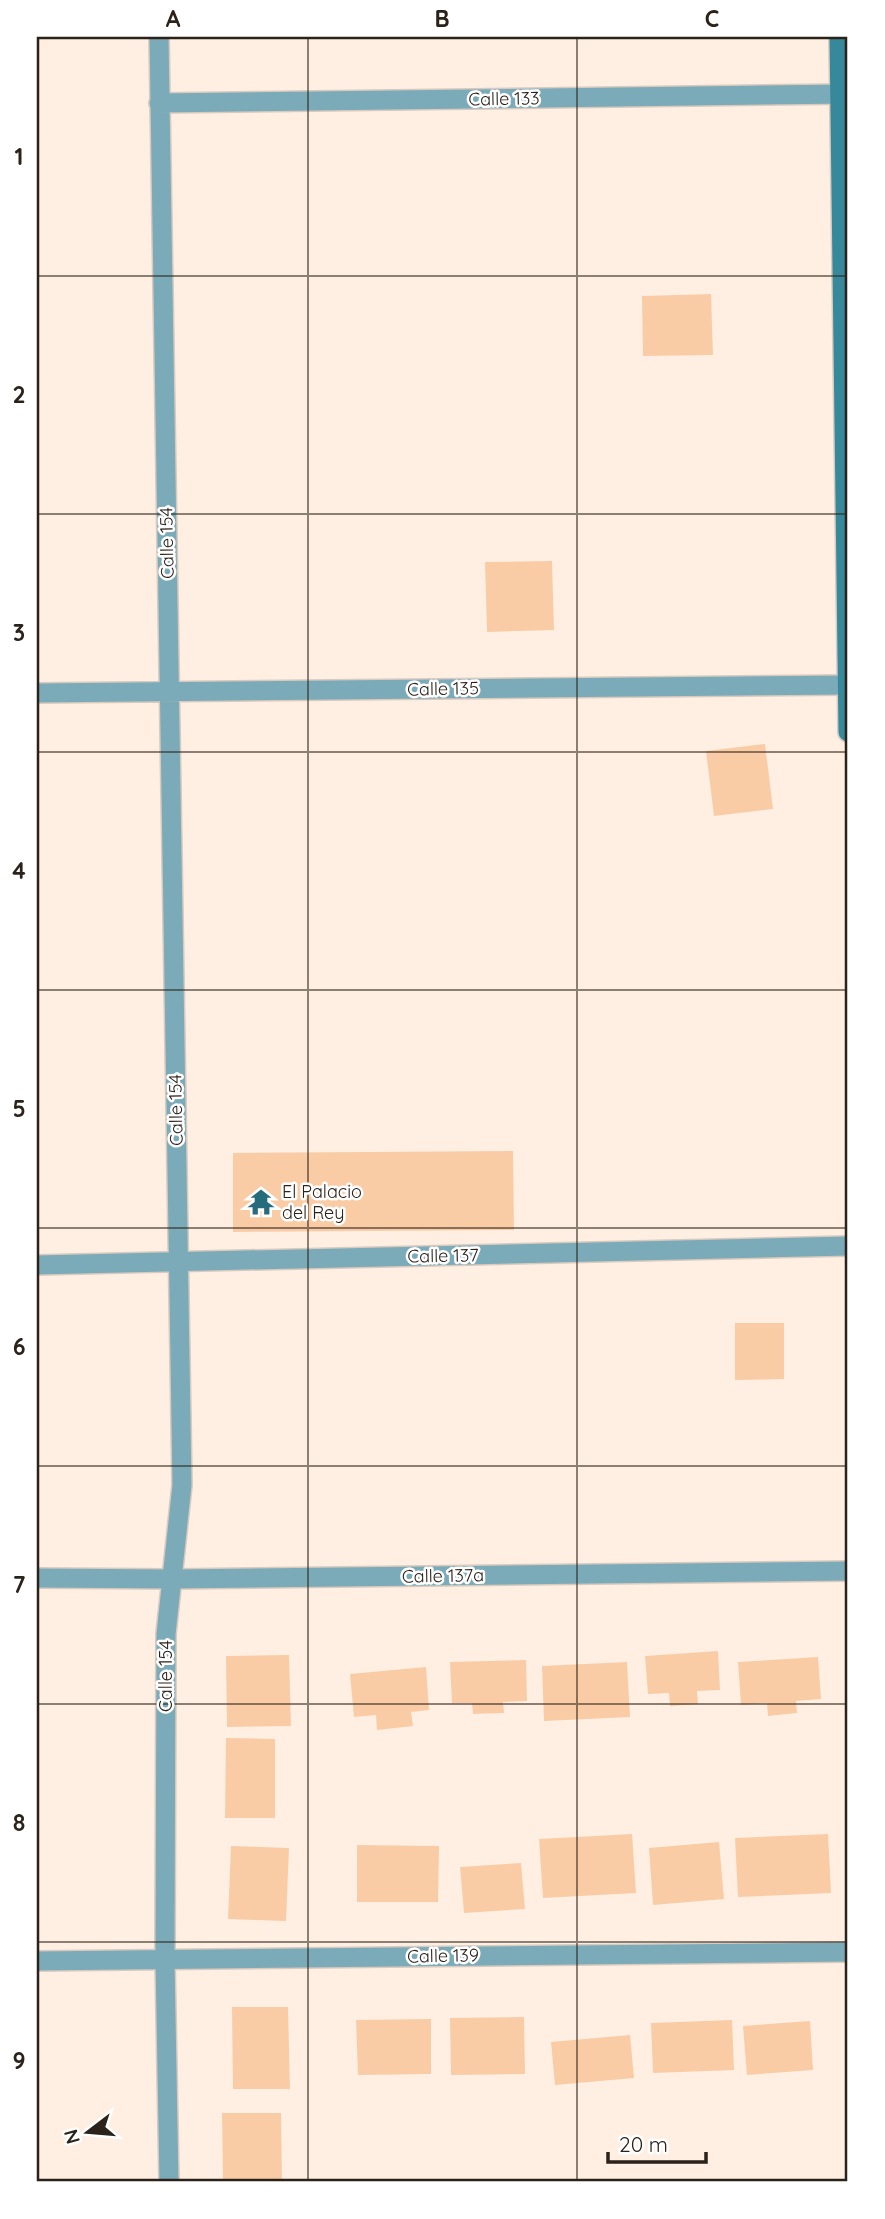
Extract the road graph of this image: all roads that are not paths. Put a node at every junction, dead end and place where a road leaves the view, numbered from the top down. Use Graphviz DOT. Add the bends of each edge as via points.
graph roads {
  1 [pos="159,37"];
  2 [pos="839,37"];
  3 [pos="844,94"];
  4 [pos="159,103"];
  5 [pos="848,685"];
  6 [pos="170,692"];
  7 [pos="37,693"];
  8 [pos="848,732"];
  9 [pos="848,1246"];
  10 [pos="178,1262"];
  11 [pos="37,1265"];
  12 [pos="848,1571"];
  13 [pos="37,1578"];
  14 [pos="173,1579"];
  15 [pos="848,1952"];
  16 [pos="165,1960"];
  17 [pos="37,1961"];
  18 [pos="169,2182"];
  1 -- 4 [label="street, Calle 154"];
  2 -- 3 [label="main road"];
  3 -- 4 [label="street, Calle 133"];
  3 -- 5 [label="main road"];
  4 -- 6 [label="street, Calle 154"];
  5 -- 6 [label="street, Calle 135"];
  5 -- 8 [label="main road"];
  6 -- 7 [label="street, Calle 135"];
  6 -- 10 [label="street, Calle 154"];
  9 -- 10 [label="street, Calle 137"];
  10 -- 11 [label="street, Calle 137"];
  10 -- 14 [label="street, Calle 154" via="182,1485"];
  12 -- 14 [label="street, Calle 137a"];
  13 -- 14 [label="street, Calle 137a"];
  14 -- 16 [label="street, Calle 154" via="166,1634"];
  15 -- 16 [label="street, Calle 139"];
  16 -- 17 [label="street, Calle 139"];
  16 -- 18 [label="street, Calle 154"];
}
